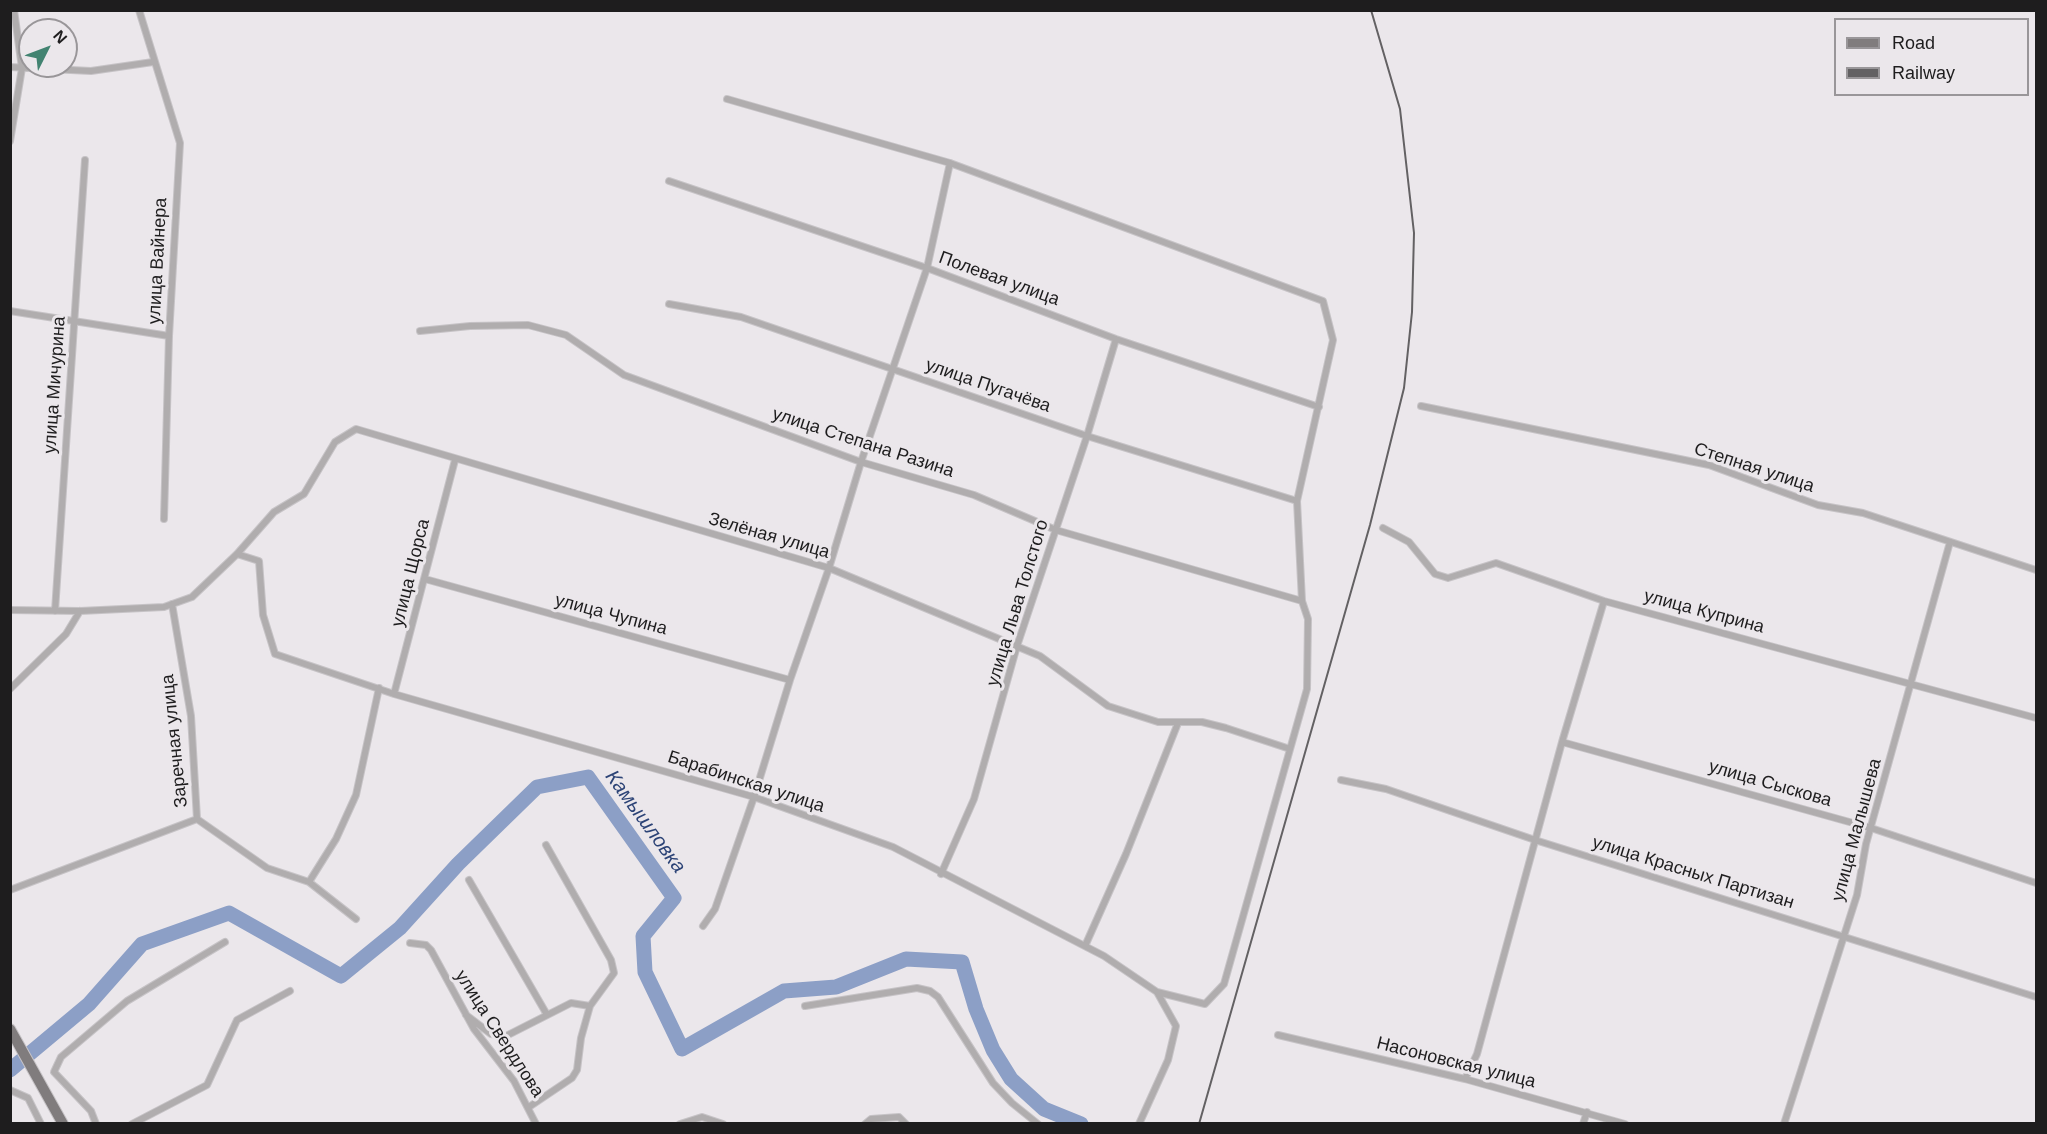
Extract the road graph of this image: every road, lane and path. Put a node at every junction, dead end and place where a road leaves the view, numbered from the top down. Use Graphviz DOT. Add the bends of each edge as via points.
graph roads {
  1 [pos="14,10"];
  2 [pos="139,10"];
  3 [pos="18,39"];
  4 [pos="153,62"];
  5 [pos="78,70"];
  6 [pos="20,78"];
  7 [pos="727,99"];
  8 [pos="10,141"];
  9 [pos="85,160"];
  10 [pos="950,163"];
  11 [pos="669,181"];
  12 [pos="927,268"];
  13 [pos="669,304"];
  14 [pos="10,311"];
  15 [pos="74,321"];
  16 [pos="420,331"];
  17 [pos="169,336"];
  18 [pos="1116,339"];
  19 [pos="892,369"];
  20 [pos="1421,406"];
  21 [pos="1319,407"];
  22 [pos="1087,436"];
  23 [pos="455,460"];
  24 [pos="861,462"];
  25 [pos="1297,501"];
  26 [pos="164,519"];
  27 [pos="1383,528"];
  28 [pos="1056,530"];
  29 [pos="1950,542"];
  30 [pos="237,554"];
  31 [pos="829,568"];
  32 [pos="2037,570"];
  33 [pos="425,579"];
  34 [pos="1302,600"];
  35 [pos="1604,601"];
  36 [pos="172,604"];
  37 [pos="10,610"];
  38 [pos="55,611"];
  39 [pos="80,611"];
  40 [pos="1017,646"];
  41 [pos="790,680"];
  42 [pos="1912,683"];
  43 [pos="379,688"];
  44 [pos="10,689"];
  45 [pos="394,694"];
  46 [pos="2037,718"];
  47 [pos="1178,723"];
  48 [pos="1562,742"];
  49 [pos="1290,749"];
  50 [pos="1341,780"];
  51 [pos="754,797"];
  52 [pos="197,819"];
  53 [pos="1871,828"];
  54 [pos="1535,840"];
  55 [pos="546,845"];
  56 [pos="941,874"];
  57 [pos="469,880"];
  58 [pos="309,882"];
  59 [pos="2037,883"];
  60 [pos="10,890"];
  61 [pos="356,919"];
  62 [pos="703,926"];
  63 [pos="1843,935"];
  64 [pos="225,942"];
  65 [pos="410,944"];
  66 [pos="1084,946"];
  67 [pos="290,991"];
  68 [pos="1157,992"];
  69 [pos="2037,997"];
  70 [pos="590,1006"];
  71 [pos="805,1006"];
  72 [pos="546,1013"];
  73 [pos="466,1014"];
  74 [pos="11,1030"];
  75 [pos="1278,1035"];
  76 [pos="1465,1079"];
  77 [pos="10,1090"];
  78 [pos="529,1107"];
  79 [pos="1587,1112"];
  80 [pos="41,1124"];
  81 [pos="63,1124"];
  82 [pos="96,1124"];
  83 [pos="132,1124"];
  84 [pos="536,1124"];
  85 [pos="680,1124"];
  86 [pos="723,1124"];
  87 [pos="866,1124"];
  88 [pos="906,1124"];
  89 [pos="1038,1124"];
  90 [pos="1139,1124"];
  91 [pos="1583,1124"];
  92 [pos="1625,1124"];
  93 [pos="1784,1124"];
  1 -- 3 [label="street"];
  2 -- 4 [label="street, улица Вайнера"];
  4 -- 5 [label="street"];
  4 -- 17 [label="street, улица Вайнера" via="180,143"];
  6 -- 8 [label="street"];
  7 -- 10 [label="street"];
  9 -- 15 [label="street, улица Мичурина"];
  10 -- 12 [label="street"];
  10 -- 21 [label="street" via="1323,301 1333,340"];
  11 -- 12 [label="street, Полевая улица"];
  12 -- 18 [label="street, Полевая улица"];
  12 -- 19 [label="street"];
  13 -- 19 [label="street, улица Пугачёва" via="741,317"];
  14 -- 15 [label="street"];
  15 -- 17 [label="street"];
  15 -- 38 [label="street, улица Мичурина"];
  16 -- 24 [label="street, улица Степана Разина" via="528,325 566,335 624,375"];
  17 -- 26 [label="street, улица Вайнера"];
  18 -- 21 [label="street, Полевая улица"];
  18 -- 22 [label="street, улица Льва Толстого"];
  19 -- 22 [label="street, улица Пугачёва"];
  19 -- 24 [label="street"];
  20 -- 29 [label="street, Степная улица" via="1709,465 1818,505 1863,513"];
  21 -- 25 [label="street"];
  22 -- 25 [label="street, улица Пугачёва"];
  22 -- 28 [label="street, улица Льва Толстого"];
  23 -- 30 [label="street, Зелёная улица" via="356,429 335,442 304,494 274,512"];
  23 -- 31 [label="street, Зелёная улица"];
  23 -- 33 [label="street, улица Щорса"];
  24 -- 28 [label="street, улица Степана Разина" via="974,495"];
  24 -- 31 [label="street"];
  25 -- 34 [label="street"];
  27 -- 35 [label="street, улица Куприна" via="1409,542 1435,574 1448,578 1496,563"];
  28 -- 34 [label="street, улица Степана Разина"];
  28 -- 40 [label="street, улица Льва Толстого"];
  29 -- 32 [label="street, Степная улица"];
  29 -- 42 [label="street, улица Малышева"];
  30 -- 36 [label="street" via="192,597"];
  30 -- 43 [label="street, Барабинская улица" via="259,561 263,615 275,654"];
  31 -- 40 [label="street, Зелёная улица"];
  31 -- 41 [label="street"];
  33 -- 41 [label="street, улица Чупина"];
  33 -- 45 [label="street, улица Щорса"];
  34 -- 49 [label="street" via="1308,619 1307,689"];
  35 -- 42 [label="street, улица Куприна"];
  35 -- 48 [label="street"];
  36 -- 39 [label="street"];
  36 -- 52 [label="street, Заречная улица" via="191,716"];
  37 -- 38 [label="street"];
  38 -- 39 [label="street"];
  39 -- 44 [label="street" via="66,634"];
  40 -- 47 [label="street, Зелёная улица" via="1040,656 1108,706 1158,722"];
  40 -- 56 [label="street, улица Льва Толстого" via="974,799"];
  41 -- 51 [label="street"];
  42 -- 46 [label="street, улица Куприна"];
  42 -- 53 [label="street, улица Малышева"];
  43 -- 45 [label="street, Барабинская улица"];
  43 -- 58 [label="street" via="356,795 336,839"];
  45 -- 51 [label="street, Барабинская улица"];
  47 -- 49 [label="street, Зелёная улица" via="1202,722"];
  47 -- 66 [label="street"];
  48 -- 53 [label="street, улица Сыскова"];
  48 -- 54 [label="street"];
  49 -- 68 [label="street" via="1224,984 1204,1004"];
  50 -- 54 [label="street, улица Красных Партизан" via="1386,789"];
  51 -- 56 [label="street, Барабинская улица" via="893,847"];
  51 -- 62 [label="street" via="715,909"];
  52 -- 58 [label="street" via="267,868"];
  52 -- 60 [label="street, Заречная улица"];
  53 -- 59 [label="street, улица Сыскова"];
  53 -- 63 [label="street, улица Малышева" via="1857,895"];
  54 -- 63 [label="street, улица Красных Партизан"];
  54 -- 76 [label="street" via="1477,1054"];
  55 -- 70 [label="street" via="611,960 614,973"];
  56 -- 66 [label="street, Барабинская улица"];
  57 -- 72 [label="street"];
  58 -- 61 [label="street"];
  63 -- 69 [label="street, улица Красных Партизан"];
  63 -- 93 [label="street, улица Малышева"];
  64 -- 82 [label="street" via="127,1001 61,1057 54,1072 92,1111"];
  65 -- 73 [label="street, улица Свердлова" via="426,945"];
  66 -- 68 [label="street, Барабинская улица"];
  67 -- 83 [label="street" via="237,1020 207,1085"];
  68 -- 90 [label="street, Барабинская улица" via="1176,1026 1168,1060"];
  70 -- 72 [label="street" via="571,1003"];
  70 -- 78 [label="street" via="577,1070 572,1078"];
  71 -- 89 [label="street" via="917,988 930,991 993,1083"];
  72 -- 73 [label="street" via="521,1029 499,1036"];
  73 -- 78 [label="street, улица Свердлова"];
  74 -- 81 [label="main road"];
  75 -- 76 [label="street, Насоновская улица"];
  76 -- 79 [label="street, Насоновская улица"];
  77 -- 80 [label="street" via="28,1098"];
  78 -- 84 [label="street, улица Свердлова"];
  79 -- 91 [label="street"];
  79 -- 92 [label="street, Насоновская улица"];
  85 -- 86 [label="street" via="702,1117"];
  87 -- 88 [label="street" via="871,1119 899,1117"];
}
